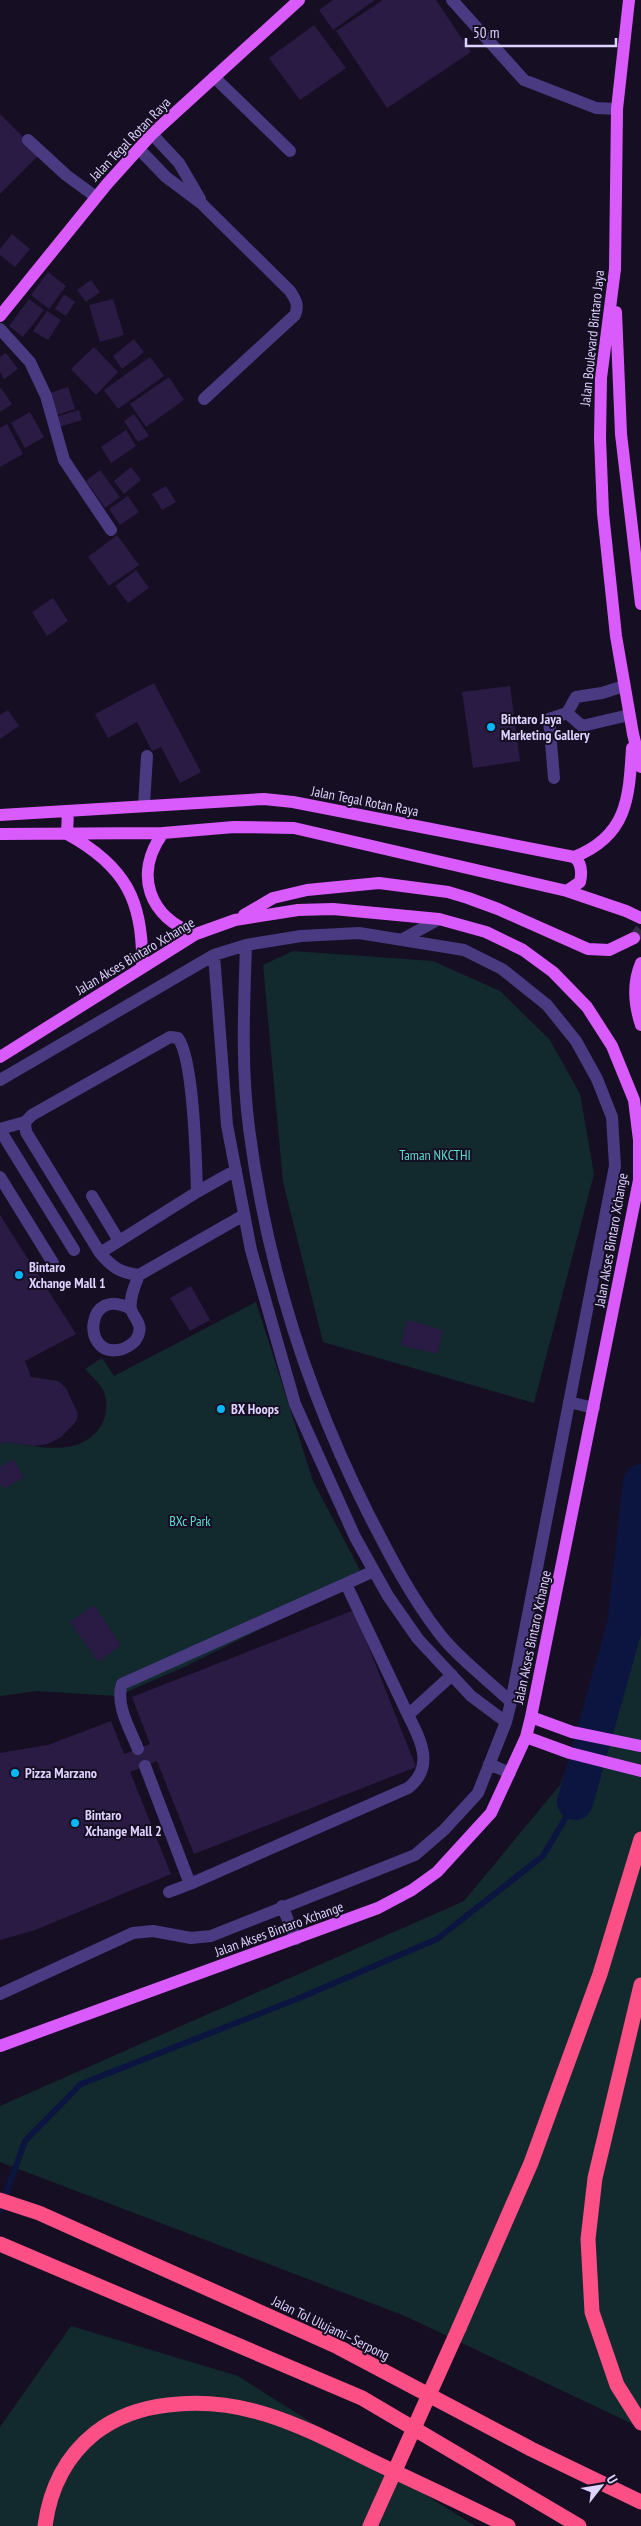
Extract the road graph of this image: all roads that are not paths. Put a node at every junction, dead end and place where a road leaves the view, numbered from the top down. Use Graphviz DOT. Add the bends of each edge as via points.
graph roads {
  1 [pos="452,0"];
  2 [pos="629,0"];
  3 [pos="292,2"];
  4 [pos="214,77"];
  5 [pos="617,109"];
  6 [pos="152,134"];
  7 [pos="28,140"];
  8 [pos="139,149"];
  9 [pos="290,150"];
  10 [pos="96,197"];
  11 [pos="202,204"];
  12 [pos="615,269"];
  13 [pos="0,316"];
  14 [pos="0,329"];
  15 [pos="204,398"];
  16 [pos="110,530"];
  17 [pos="641,604"];
  18 [pos="624,686"];
  19 [pos="567,712"];
  20 [pos="629,715"];
  21 [pos="633,734"];
  22 [pos="147,756"];
  23 [pos="641,767"];
  24 [pos="554,778"];
  25 [pos="144,804"];
  26 [pos="68,811"];
  27 [pos="0,815"];
  28 [pos="162,833"];
  29 [pos="0,834"];
  30 [pos="67,834"];
  31 [pos="574,857"];
  32 [pos="568,891"];
  33 [pos="641,918"];
  34 [pos="439,919"];
  35 [pos="235,920"];
  36 [pos="196,934"];
  37 [pos="634,938"];
  38 [pos="403,939"];
  39 [pos="246,945"];
  40 [pos="214,955"];
  41 [pos="641,963"];
  42 [pos="142,968"];
  43 [pos="641,1025"];
  44 [pos="0,1058"];
  45 [pos="0,1080"];
  46 [pos="26,1122"];
  47 [pos="0,1130"];
  48 [pos="236,1170"];
  49 [pos="0,1177"];
  50 [pos="640,1179"];
  51 [pos="197,1192"];
  52 [pos="92,1196"];
  53 [pos="244,1215"];
  54 [pos="119,1241"];
  55 [pos="74,1250"];
  56 [pos="100,1253"];
  57 [pos="53,1263"];
  58 [pos="138,1275"];
  59 [pos="131,1310"];
  60 [pos="569,1402"];
  61 [pos="594,1408"];
  62 [pos="374,1571"];
  63 [pos="346,1584"];
  64 [pos="452,1675"];
  65 [pos="511,1702"];
  66 [pos="408,1715"];
  67 [pos="531,1716"];
  68 [pos="506,1722"];
  69 [pos="526,1738"];
  70 [pos="641,1746"];
  71 [pos="138,1749"];
  72 [pos="489,1764"];
  73 [pos="145,1766"];
  74 [pos="641,1771"];
  75 [pos="510,1773"];
  76 [pos="641,1839"];
  77 [pos="190,1884"];
  78 [pos="169,1892"];
  79 [pos="282,1906"];
  80 [pos="296,1939"];
  81 [pos="641,1985"];
  82 [pos="0,1994"];
  83 [pos="0,2046"];
  84 [pos="0,2200"];
  85 [pos="0,2244"];
  86 [pos="641,2423"];
  87 [pos="641,2502"];
  88 [pos="45,2526"];
  89 [pos="370,2526"];
  90 [pos="508,2526"];
  91 [pos="579,2526"];
  1 -- 5 [label="street" via="524,80 596,108"];
  2 -- 5 [label="main road, Jalan Boulevard Bintaro Jaya"];
  3 -- 4 [label="main road, Jalan Tegal Rotan Raya"];
  4 -- 6 [label="main road, Jalan Tegal Rotan Raya"];
  4 -- 9 [label="street"];
  5 -- 12 [label="main road, Jalan Boulevard Bintaro Jaya"];
  6 -- 8 [label="main road, Jalan Tegal Rotan Raya"];
  6 -- 11 [label="street" via="179,163"];
  7 -- 10 [label="street"];
  8 -- 10 [label="main road, Jalan Tegal Rotan Raya"];
  8 -- 11 [label="street" via="166,177"];
  10 -- 13 [label="main road, Jalan Tegal Rotan Raya"];
  11 -- 15 [label="street" via="290,291 297,309 295,315"];
  12 -- 17 [label="main road" via="621,434"];
  12 -- 18 [label="main road, Jalan Boulevard Bintaro Jaya" via="600,378 600,438 608,571"];
  14 -- 16 [label="street" via="30,362 46,396 64,460"];
  18 -- 19 [label="street" via="576,697"];
  18 -- 20 [label="main road, Jalan Boulevard Bintaro Jaya"];
  19 -- 20 [label="street" via="582,726"];
  19 -- 24 [label="street" via="549,719"];
  20 -- 21 [label="main road, Jalan Boulevard Bintaro Jaya"];
  21 -- 23 [label="main road, Jalan Boulevard Bintaro Jaya"];
  21 -- 31 [label="main road" via="623,815 610,835 594,849"];
  22 -- 25 [label="street"];
  25 -- 26 [label="main road, Jalan Tegal Rotan Raya"];
  25 -- 31 [label="main road, Jalan Tegal Rotan Raya" via="264,799 293,802"];
  26 -- 27 [label="main road, Jalan Tegal Rotan Raya"];
  26 -- 30 [label="main road"];
  28 -- 30 [label="main road"];
  28 -- 32 [label="main road" via="234,827 294,828"];
  28 -- 36 [label="main road" via="149,858 148,886 160,912 170,922"];
  29 -- 30 [label="main road"];
  30 -- 42 [label="main road" via="110,864 126,885 137,910 143,939"];
  31 -- 32 [label="main road" via="580,864 582,875 580,882"];
  32 -- 33 [label="main road"];
  34 -- 35 [label="main road, Jalan Akses Bintaro Xchange" via="333,909 298,910"];
  34 -- 38 [label="street"];
  34 -- 50 [label="main road, Jalan Akses Bintaro Xchange" via="486,932 523,950 553,972 587,1007 612,1046 634,1100"];
  35 -- 36 [label="main road, Jalan Akses Bintaro Xchange"];
  35 -- 37 [label="main road" via="273,898 307,890 379,883 448,892 468,898 588,949 609,950"];
  36 -- 42 [label="main road, Jalan Akses Bintaro Xchange"];
  38 -- 39 [label="street" via="359,933 301,936"];
  38 -- 60 [label="street" via="464,950 502,969 547,1005 580,1049 597,1079 612,1117 615,1166"];
  39 -- 40 [label="street"];
  39 -- 65 [label="street, Jalan Akses Bintaro Xchange" via="243,1032 249,1127 270,1247 292,1328 350,1477 401,1579 440,1635"];
  40 -- 45 [label="street"];
  40 -- 48 [label="street, Jalan Akses Bintaro Xchange" via="227,1125"];
  41 -- 43 [label="main road" via="634,989"];
  42 -- 44 [label="main road, Jalan Akses Bintaro Xchange"];
  46 -- 47 [label="street"];
  46 -- 51 [label="street" via="32,1115 170,1037 178,1038 183,1045 191,1092"];
  46 -- 56 [label="street" via="26,1132"];
  47 -- 55 [label="street"];
  48 -- 51 [label="street"];
  48 -- 53 [label="street, Jalan Akses Bintaro Xchange"];
  49 -- 57 [label="street"];
  50 -- 61 [label="main road, Jalan Akses Bintaro Xchange"];
  51 -- 54 [label="street"];
  52 -- 54 [label="street"];
  53 -- 58 [label="street"];
  53 -- 62 [label="street, Jalan Akses Bintaro Xchange" via="295,1404 355,1537"];
  54 -- 56 [label="street"];
  56 -- 58 [label="street" via="111,1266 124,1273"];
  58 -- 59 [label="street"];
  60 -- 61 [label="street"];
  60 -- 65 [label="street"];
  61 -- 67 [label="main road, Jalan Akses Bintaro Xchange"];
  62 -- 63 [label="street"];
  62 -- 64 [label="street, Jalan Akses Bintaro Xchange" via="418,1639"];
  63 -- 66 [label="street"];
  63 -- 71 [label="street" via="122,1684 119,1694 122,1709"];
  64 -- 66 [label="street"];
  64 -- 68 [label="street, Jalan Akses Bintaro Xchange" via="471,1696"];
  65 -- 68 [label="street"];
  66 -- 77 [label="street" via="422,1748 424,1764 420,1779 408,1788"];
  67 -- 69 [label="main road, Jalan Akses Bintaro Xchange"];
  67 -- 70 [label="main road, Jalan Akses Bintaro Xchange" via="572,1732"];
  68 -- 72 [label="street"];
  69 -- 74 [label="main road"];
  69 -- 75 [label="main road, Jalan Akses Bintaro Xchange"];
  72 -- 75 [label="street"];
  72 -- 79 [label="street" via="478,1793 415,1856"];
  73 -- 77 [label="street"];
  75 -- 80 [label="main road, Jalan Akses Bintaro Xchange" via="491,1813 430,1876 412,1890 378,1908"];
  76 -- 89 [label="highway, bridge" via="600,1974 531,2163"];
  77 -- 78 [label="street"];
  79 -- 80 [label="street"];
  79 -- 82 [label="street" via="211,1936 191,1938 153,1931 133,1933"];
  80 -- 83 [label="main road, Jalan Akses Bintaro Xchange"];
  81 -- 86 [label="highway" via="595,2178 588,2240 592,2312 616,2385"];
  84 -- 87 [label="highway, Jalan Tol Ulujami–Serpong" via="39,2213 338,2347"];
  85 -- 91 [label="highway" via="362,2398"];
  88 -- 90 [label="highway" via="49,2502 66,2463 81,2444 109,2422 144,2408 211,2402 292,2422"];
}
